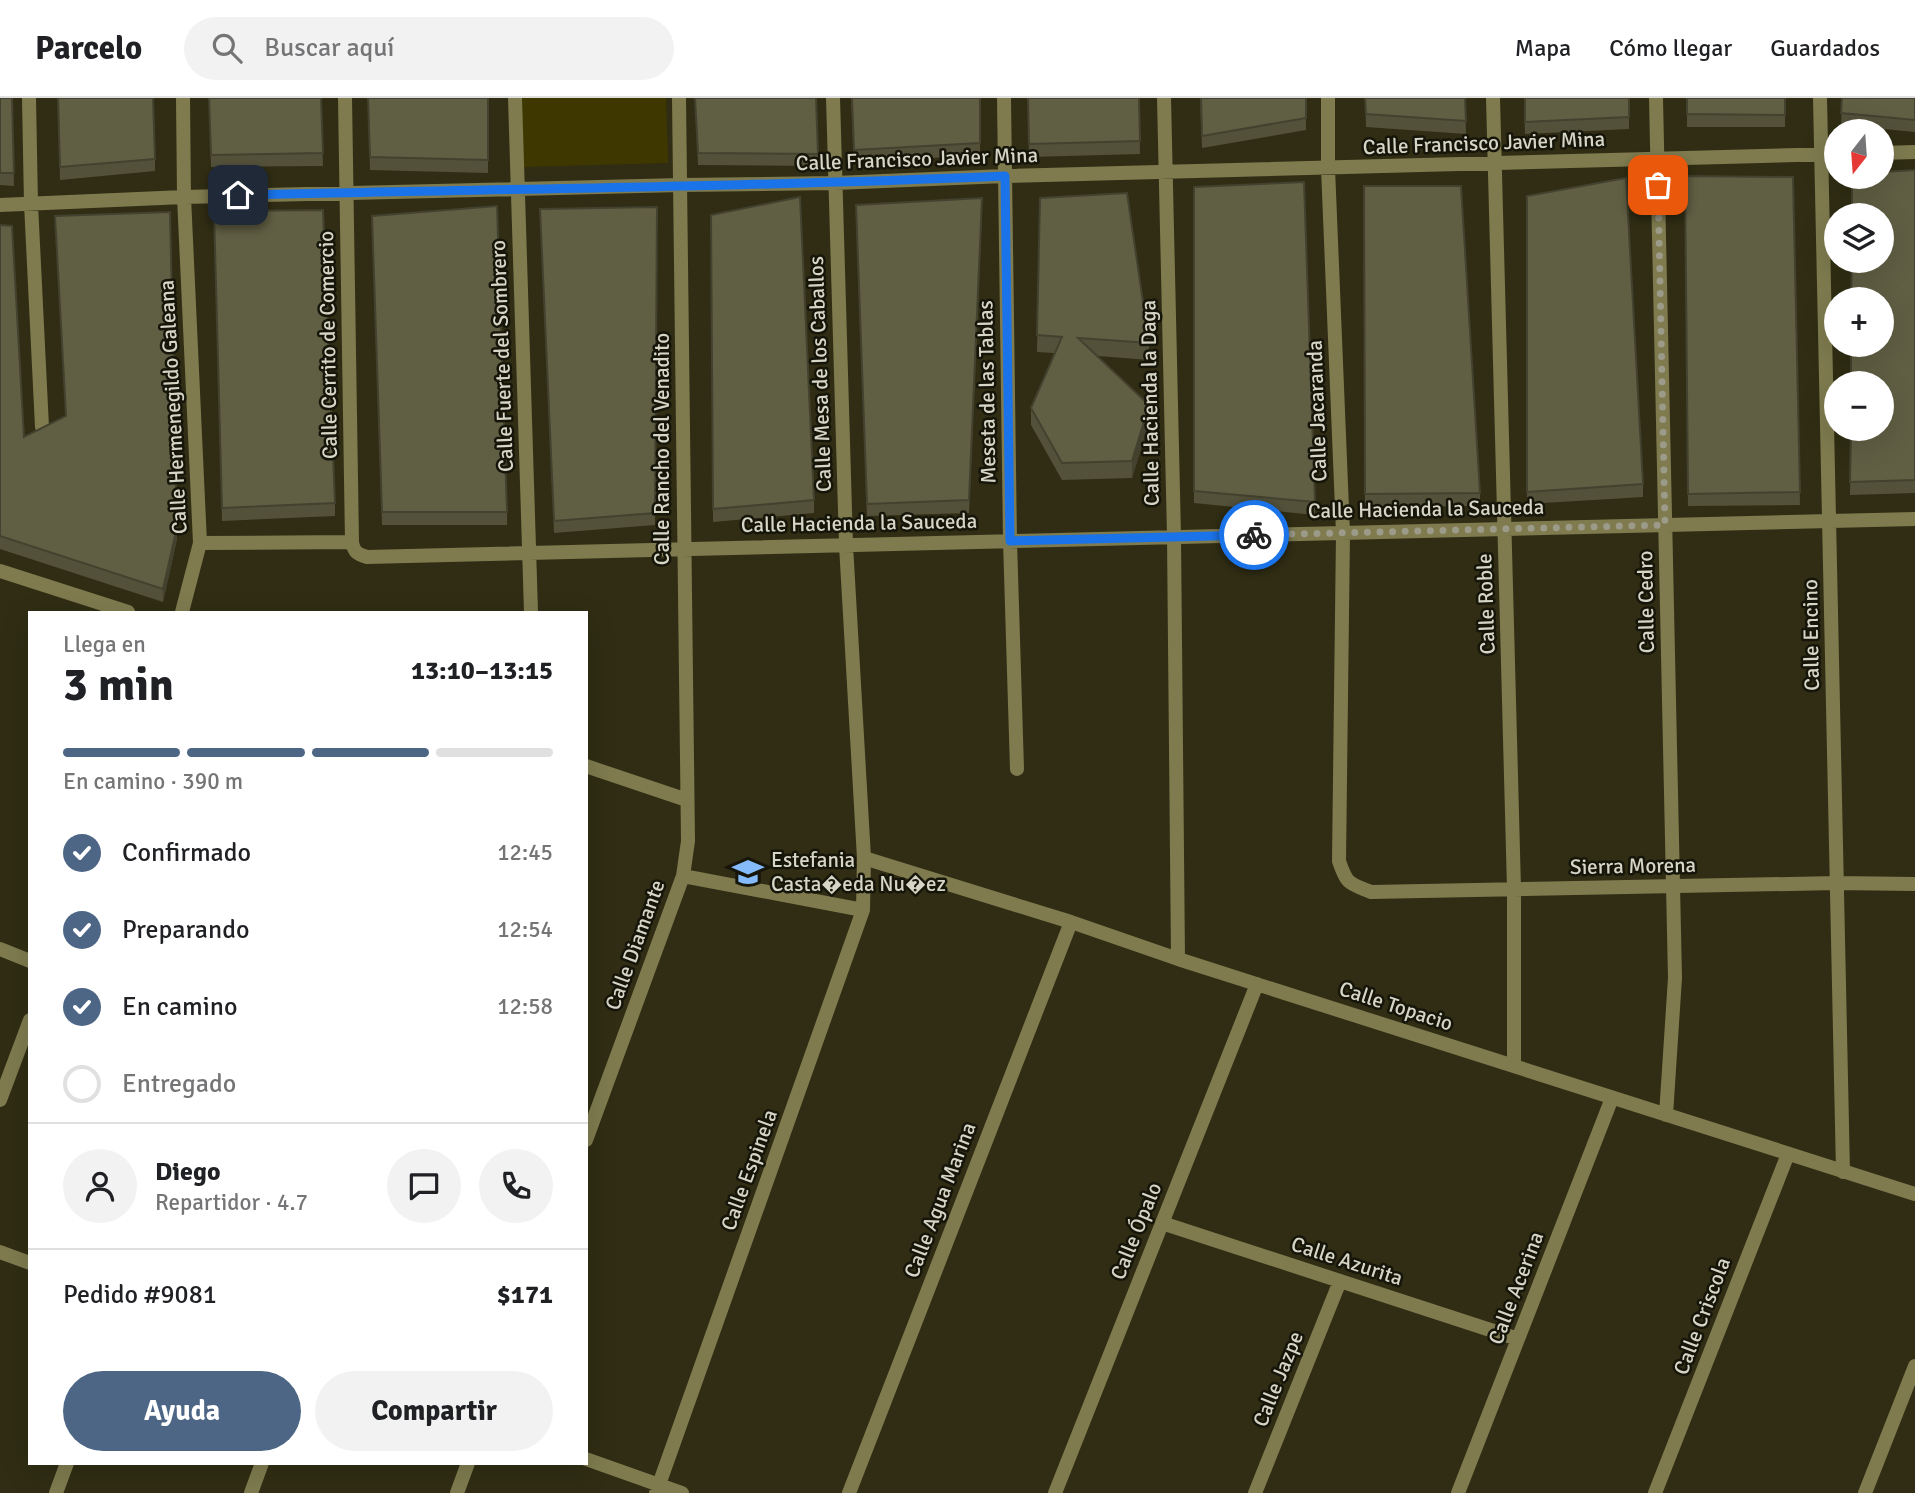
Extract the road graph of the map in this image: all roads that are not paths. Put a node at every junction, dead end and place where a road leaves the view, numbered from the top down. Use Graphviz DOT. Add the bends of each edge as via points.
graph roads {
  1 [pos="29,98"];
  2 [pos="183,98"];
  3 [pos="345,98"];
  4 [pos="515,98"];
  5 [pos="679,98"];
  6 [pos="833,98"];
  7 [pos="1004,98"];
  8 [pos="1164,98"];
  9 [pos="1328,98"];
  10 [pos="1493,98"];
  11 [pos="1656,98"];
  12 [pos="1820,98"];
  13 [pos="1824,123"];
  14 [pos="1915,152"];
  15 [pos="1894,153"];
  16 [pos="1824,154"];
  17 [pos="1658,159"];
  18 [pos="1494,163"];
  19 [pos="1328,168"];
  20 [pos="1166,172"];
  21 [pos="1005,176"];
  22 [pos="835,183"];
  23 [pos="681,185"];
  24 [pos="1829,189"];
  25 [pos="517,190"];
  26 [pos="347,193"];
  27 [pos="184,197"];
  28 [pos="31,204"];
  29 [pos="0,205"];
  30 [pos="42,427"];
  31 [pos="1915,519"];
  32 [pos="1830,521"];
  33 [pos="1665,525"];
  34 [pos="1505,528"];
  35 [pos="1343,533"];
  36 [pos="1174,537"];
  37 [pos="1010,541"];
  38 [pos="200,543"];
  39 [pos="353,545"];
  40 [pos="846,545"];
  41 [pos="684,548"];
  42 [pos="529,552"];
  43 [pos="0,571"];
  44 [pos="125,611"];
  45 [pos="182,611"];
  46 [pos="530,611"];
  47 [pos="588,767"];
  48 [pos="1017,769"];
  49 [pos="687,800"];
  50 [pos="864,858"];
  51 [pos="683,876"];
  52 [pos="1838,883"];
  53 [pos="1915,884"];
  54 [pos="1354,885"];
  55 [pos="1673,886"];
  56 [pos="1514,889"];
  57 [pos="863,910"];
  58 [pos="1071,922"];
  59 [pos="0,950"];
  60 [pos="1178,959"];
  61 [pos="28,960"];
  62 [pos="1257,984"];
  63 [pos="28,1025"];
  64 [pos="1514,1066"];
  65 [pos="1612,1098"];
  66 [pos="0,1100"];
  67 [pos="1666,1115"];
  68 [pos="588,1135"];
  69 [pos="1788,1154"];
  70 [pos="1843,1172"];
  71 [pos="1915,1194"];
  72 [pos="1162,1223"];
  73 [pos="0,1252"];
  74 [pos="28,1262"];
  75 [pos="1340,1281"];
  76 [pos="1518,1339"];
  77 [pos="1915,1366"];
  78 [pos="588,1460"];
  79 [pos="66,1465"];
  80 [pos="261,1465"];
  81 [pos="467,1465"];
  82 [pos="658,1489"];
  83 [pos="56,1493"];
  84 [pos="251,1493"];
  85 [pos="457,1493"];
  86 [pos="682,1493"];
  87 [pos="849,1493"];
  88 [pos="1055,1493"];
  89 [pos="1255,1493"];
  90 [pos="1458,1493"];
  91 [pos="1656,1493"];
  92 [pos="1865,1493"];
  1 -- 28 [label="street"];
  2 -- 27 [label="street, Calle Hermenegildo Galeana"];
  3 -- 26 [label="street, Calle Cerrito de Comercio"];
  4 -- 25 [label="street, Calle Fuerte del Sombrero"];
  5 -- 23 [label="street, Calle Rancho del Venadito"];
  6 -- 22 [label="street, Calle Mesa de los Caballos"];
  7 -- 21 [label="street, Meseta de las Tablas"];
  8 -- 20 [label="street, Calle Hacienda la Daga"];
  9 -- 19 [label="street, Calle Jacaranda"];
  10 -- 18 [label="street, Calle Roble"];
  11 -- 17 [label="street, Calle Cedro"];
  12 -- 13 [label="street, Calle Encino"];
  14 -- 15 [label="street"];
  16 -- 17 [label="street, Calle Francisco Javier Mina"];
  17 -- 18 [label="street, Calle Francisco Javier Mina"];
  17 -- 33 [label="street, Calle Cedro"];
  18 -- 19 [label="street, Calle Francisco Javier Mina"];
  18 -- 34 [label="street, Calle Roble"];
  19 -- 20 [label="street, Calle Francisco Javier Mina"];
  19 -- 35 [label="street, Calle Jacaranda"];
  20 -- 21 [label="street, Calle Francisco Javier Mina"];
  20 -- 36 [label="street, Calle Hacienda la Daga"];
  21 -- 22 [label="street, Calle Francisco Javier Mina"];
  21 -- 37 [label="street, Meseta de las Tablas"];
  22 -- 23 [label="street, Calle Francisco Javier Mina"];
  22 -- 40 [label="street, Calle Mesa de los Caballos"];
  23 -- 25 [label="street, Calle Francisco Javier Mina"];
  23 -- 41 [label="street, Calle Rancho del Venadito"];
  24 -- 32 [label="street, Calle Encino"];
  25 -- 26 [label="street, Calle Francisco Javier Mina"];
  25 -- 42 [label="street, Calle Fuerte del Sombrero"];
  26 -- 27 [label="street, Calle Francisco Javier Mina"];
  26 -- 39 [label="street, Calle Cerrito de Comercio"];
  27 -- 28 [label="street, Calle Francisco Javier Mina"];
  27 -- 38 [label="street, Calle Hermenegildo Galeana"];
  28 -- 29 [label="street, Calle Francisco Javier Mina"];
  28 -- 30 [label="street"];
  31 -- 32 [label="street, Calle Hacienda la Sauceda"];
  32 -- 33 [label="street, Calle Hacienda la Sauceda"];
  32 -- 52 [label="street, Calle Encino"];
  33 -- 34 [label="street, Calle Hacienda la Sauceda"];
  33 -- 55 [label="street, Calle Cedro"];
  34 -- 35 [label="street, Calle Hacienda la Sauceda"];
  34 -- 56 [label="street, Calle Roble"];
  35 -- 36 [label="street, Calle Hacienda la Sauceda"];
  35 -- 54 [label="street, Calle Jacaranda" via="1339,861 1345,878"];
  36 -- 37 [label="street, Calle Hacienda la Sauceda"];
  36 -- 60 [label="street, Calle Hacienda la Daga"];
  37 -- 40 [label="street, Calle Hacienda la Sauceda"];
  37 -- 48 [label="street, Meseta de las Tablas"];
  38 -- 39 [label="street, Calle Hacienda la Sauceda"];
  38 -- 45 [label="street, Calle Hermenegildo Galeana"];
  39 -- 42 [label="street, Calle Hacienda la Sauceda" via="358,554 367,557"];
  40 -- 41 [label="street, Calle Hacienda la Sauceda"];
  40 -- 50 [label="street, Calle Mesa de los Caballos"];
  41 -- 42 [label="street, Calle Hacienda la Sauceda"];
  41 -- 49 [label="street, Calle Rancho del Venadito"];
  42 -- 46 [label="street, Calle Fuerte del Sombrero"];
  43 -- 44 [label="street"];
  47 -- 49 [label="street"];
  49 -- 51 [label="street, Calle Diamante"];
  50 -- 57 [label="street, Calle Espinela"];
  50 -- 58 [label="street, Calle Topacio"];
  51 -- 57 [label="street"];
  51 -- 68 [label="street, Calle Diamante"];
  52 -- 53 [label="street, Sierra Morena"];
  52 -- 55 [label="street, Sierra Morena"];
  52 -- 70 [label="street, Calle Encino"];
  54 -- 56 [label="street, Sierra Morena" via="1371,892"];
  55 -- 56 [label="street, Sierra Morena"];
  55 -- 67 [label="street, Calle Cedro" via="1675,978"];
  56 -- 64 [label="street, Calle Roble"];
  57 -- 82 [label="street, Calle Espinela"];
  58 -- 60 [label="street, Calle Topacio"];
  58 -- 87 [label="street, Calle Agua Marina"];
  59 -- 61 [label="street"];
  60 -- 62 [label="street, Calle Topacio"];
  62 -- 64 [label="street, Calle Topacio"];
  62 -- 72 [label="street, Calle Ópalo"];
  63 -- 66 [label="street"];
  64 -- 65 [label="street, Calle Topacio"];
  65 -- 67 [label="street, Calle Topacio"];
  65 -- 76 [label="street, Calle Acerina"];
  67 -- 69 [label="street, Calle Topacio"];
  69 -- 70 [label="street, Calle Topacio"];
  69 -- 91 [label="street, Calle Criscola"];
  70 -- 71 [label="street, Calle Topacio"];
  72 -- 75 [label="street, Calle Azurita"];
  72 -- 88 [label="street, Calle Ópalo"];
  73 -- 74 [label="street"];
  75 -- 76 [label="street, Calle Azurita"];
  75 -- 89 [label="street, Calle Jazpe"];
  76 -- 90 [label="street, Calle Acerina"];
  77 -- 92 [label="street"];
  78 -- 82 [label="street"];
  79 -- 83 [label="street"];
  80 -- 84 [label="street"];
  81 -- 85 [label="street"];
  82 -- 86 [label="street"];
}
